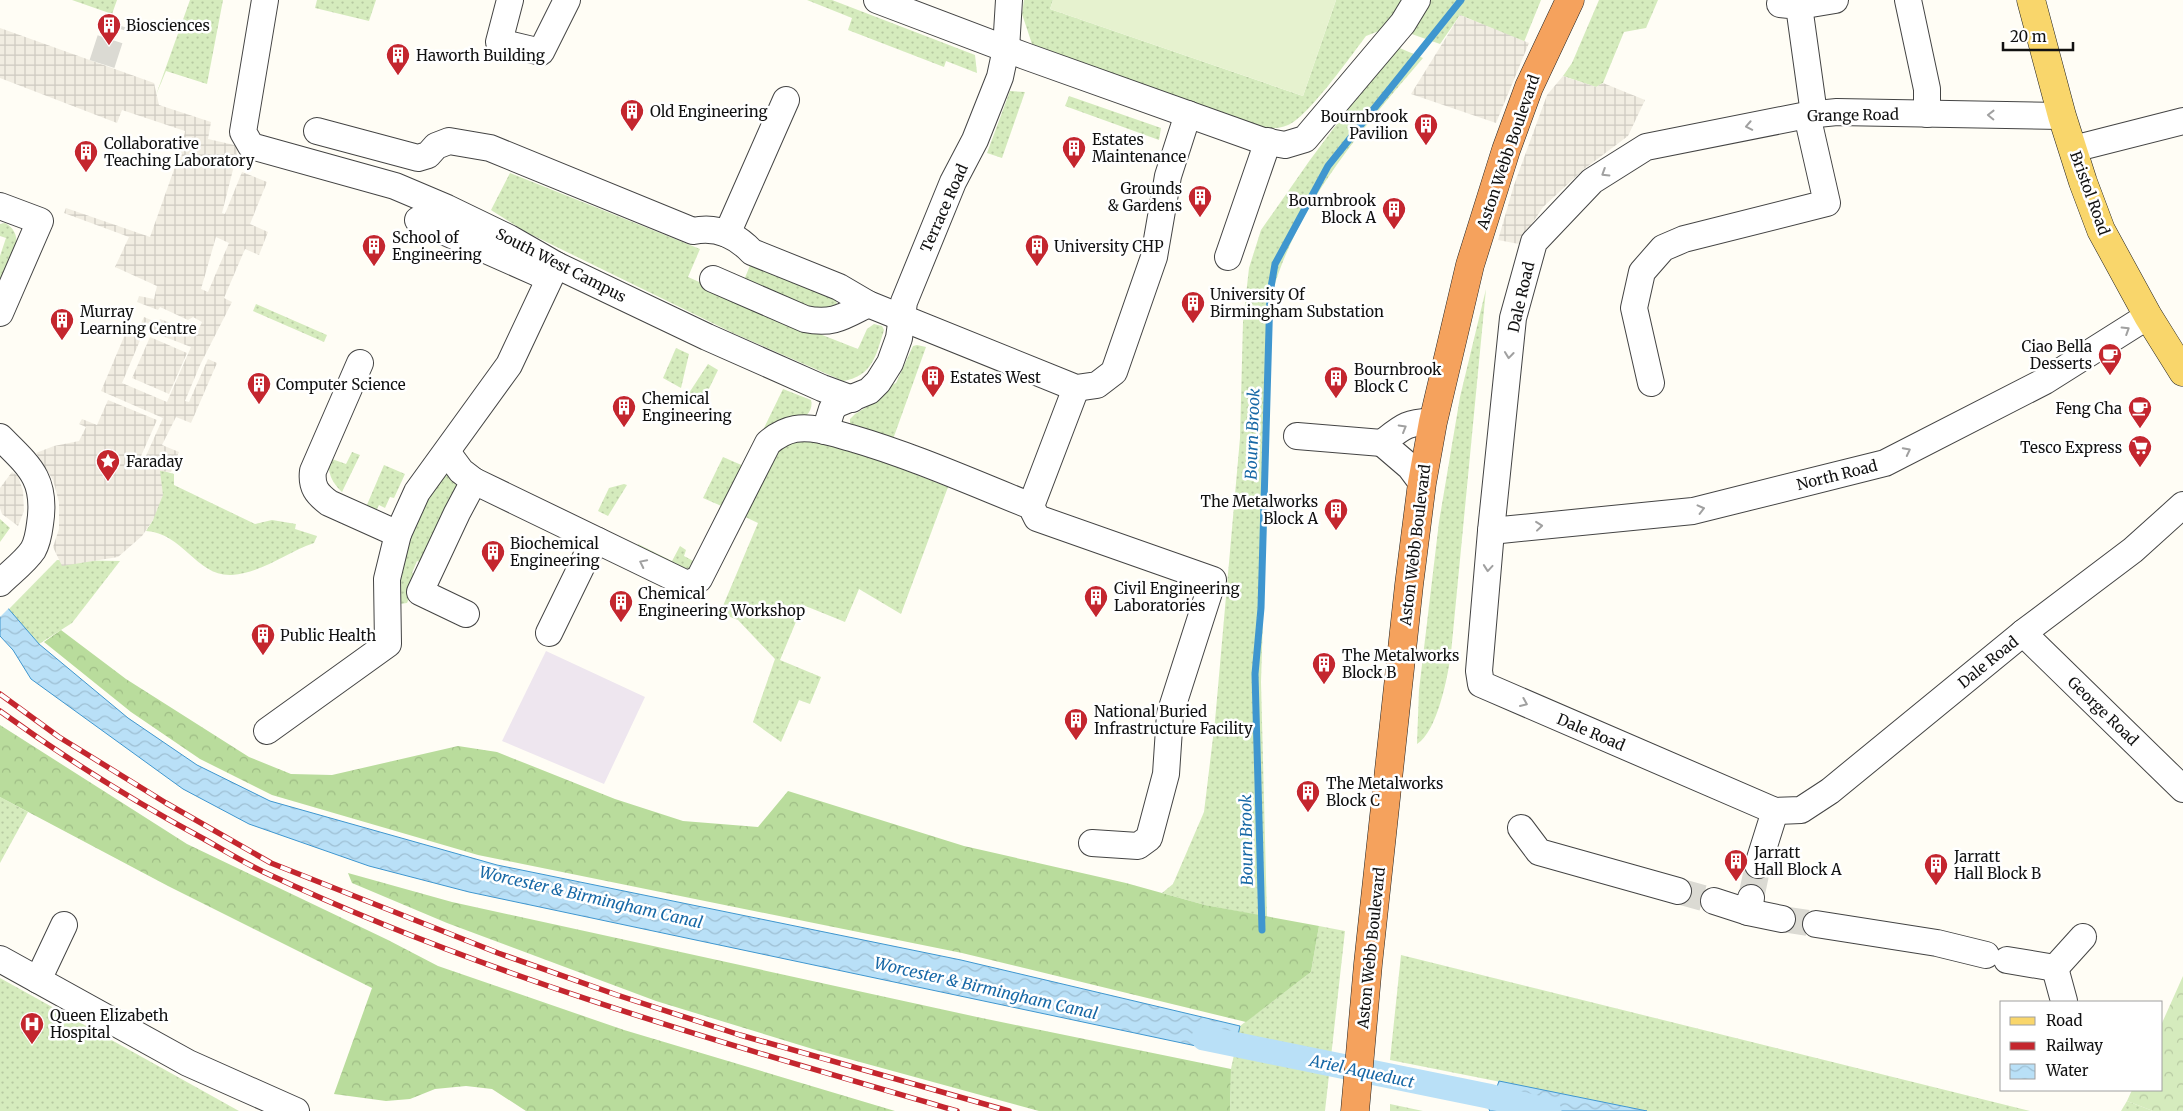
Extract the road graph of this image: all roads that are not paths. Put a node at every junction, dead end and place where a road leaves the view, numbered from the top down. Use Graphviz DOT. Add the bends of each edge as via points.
graph roads {
  1 [pos="265,0"];
  2 [pos="510,0"];
  3 [pos="567,0"];
  4 [pos="877,0"];
  5 [pos="1009,0"];
  6 [pos="1417,0"];
  7 [pos="1570,0"];
  8 [pos="1835,0"];
  9 [pos="1908,0"];
  10 [pos="2031,0"];
  11 [pos="1006,49"];
  12 [pos="786,100"];
  13 [pos="1188,114"];
  14 [pos="1810,114"];
  15 [pos="1927,114"];
  16 [pos="2062,116"];
  17 [pos="2183,121"];
  18 [pos="317,131"];
  19 [pos="1268,141"];
  20 [pos="1646,147"];
  21 [pos="2073,149"];
  22 [pos="0,206"];
  23 [pos="418,220"];
  24 [pos="727,234"];
  25 [pos="1228,257"];
  26 [pos="553,272"];
  27 [pos="713,278"];
  28 [pos="868,304"];
  29 [pos="0,313"];
  30 [pos="2148,316"];
  31 [pos="901,317"];
  32 [pos="360,363"];
  33 [pos="2183,372"];
  34 [pos="1651,383"];
  35 [pos="1076,388"];
  36 [pos="852,399"];
  37 [pos="1433,422"];
  38 [pos="825,431"];
  39 [pos="1297,436"];
  40 [pos="0,437"];
  41 [pos="1382,443"];
  42 [pos="447,452"];
  43 [pos="474,481"];
  44 [pos="1422,483"];
  45 [pos="2183,505"];
  46 [pos="1031,506"];
  47 [pos="1491,531"];
  48 [pos="398,534"];
  49 [pos="598,542"];
  50 [pos="5,579"];
  51 [pos="466,614"];
  52 [pos="549,633"];
  53 [pos="2024,633"];
  54 [pos="267,731"];
  55 [pos="2183,789"];
  56 [pos="1775,811"];
  57 [pos="1521,828"];
  58 [pos="1092,843"];
  59 [pos="1758,865"];
  60 [pos="1678,891"];
  61 [pos="1714,901"];
  62 [pos="1782,919"];
  63 [pos="1816,924"];
  64 [pos="64,925"];
  65 [pos="2082,937"];
  66 [pos="0,959"];
  67 [pos="2056,968"];
  68 [pos="38,980"];
  69 [pos="2064,1001"];
  70 [pos="296,1111"];
  71 [pos="1355,1111"];
  1 -- 26 [label="street, South West Campus" via="243,132 251,146 384,182 448,208 500,234"];
  2 -- 3 [label="street" via="499,42 541,52"];
  4 -- 11 [label="street"];
  5 -- 11 [label="street, Terrace Road"];
  6 -- 19 [label="street" via="1403,24 1305,139 1285,145"];
  7 -- 37 [label="highway, Aston Webb Boulevard" via="1529,87 1506,150 1470,265"];
  8 -- 14 [label="street" via="1790,5"];
  9 -- 15 [label="street" via="1927,89"];
  10 -- 16 [label="main road, Bristol Road"];
  11 -- 13 [label="street"];
  11 -- 31 [label="street, Terrace Road" via="1000,77 975,140 953,182"];
  12 -- 24 [label="street"];
  13 -- 19 [label="street"];
  13 -- 35 [label="street" via="1168,176 1154,257 1114,372 1097,385"];
  14 -- 15 [label="street, Grange Road"];
  14 -- 20 [label="street, Grange Road, one-way"];
  14 -- 34 [label="street" via="1827,203 1684,239 1664,248 1642,272 1634,308"];
  16 -- 15 [label="street, Grange Road, one-way"];
  16 -- 21 [label="main road, Bristol Road"];
  17 -- 21 [label="street"];
  18 -- 24 [label="street" via="418,158 449,141 490,148 693,231 708,228"];
  19 -- 25 [label="street"];
  20 -- 47 [label="street, Dale Road, one-way" via="1592,181 1534,242 1513,318"];
  21 -- 30 [label="main road, Bristol Road" via="2101,230"];
  22 -- 29 [label="street" via="40,221"];
  23 -- 26 [label="street"];
  24 -- 28 [label="street" via="744,243 752,252 838,287"];
  26 -- 36 [label="street, South West Campus"];
  26 -- 42 [label="street" via="509,365"];
  27 -- 28 [label="street" via="805,319 820,322 838,319"];
  28 -- 31 [label="street"];
  30 -- 33 [label="main road, Bristol Road"];
  47 -- 30 [label="street, North Road, one-way" via="1693,511 1886,463 2045,381"];
  31 -- 35 [label="street"];
  31 -- 36 [label="street, Terrace Road" via="899,338 886,369 869,391"];
  32 -- 48 [label="street" via="313,471 313,486 329,503"];
  35 -- 46 [label="street"];
  36 -- 38 [label="street, Terrace Road" via="832,409"];
  41 -- 37 [label="street, one-way" via="1416,421"];
  37 -- 44 [label="highway, Aston Webb Boulevard"];
  38 -- 46 [label="street" via="883,448"];
  38 -- 49 [label="street, one-way" via="795,429 768,443 699,578 687,584"];
  39 -- 41 [label="street"];
  40 -- 50 [label="street" via="26,462 37,478 41,494 41,518 33,550"];
  41 -- 44 [label="street" via="1410,467"];
  42 -- 43 [label="street" via="461,471"];
  42 -- 48 [label="street" via="417,492"];
  43 -- 49 [label="street"];
  43 -- 51 [label="street" via="420,592"];
  44 -- 71 [label="highway, Aston Webb Boulevard" via="1368,964"];
  45 -- 53 [label="street, Dale Road" via="2138,546"];
  46 -- 58 [label="street" via="1037,518 1213,580 1170,714 1166,774 1149,838 1138,846"];
  47 -- 56 [label="street, Dale Road, one-way" via="1479,671 1481,684"];
  48 -- 54 [label="street" via="387,579 388,644"];
  49 -- 52 [label="street" via="587,555"];
  53 -- 55 [label="street, George Road"];
  53 -- 56 [label="street, Dale Road" via="1830,791 1801,810"];
  56 -- 59 [label="street"];
  57 -- 60 [label="street" via="1539,852"];
  61 -- 62 [label="street" via="1750,905"];
  63 -- 67 [label="street" via="1937,943"];
  64 -- 68 [label="street"];
  65 -- 67 [label="street"];
  66 -- 68 [label="street"];
  67 -- 69 [label="street"];
  68 -- 70 [label="street" via="188,1063"];
}
